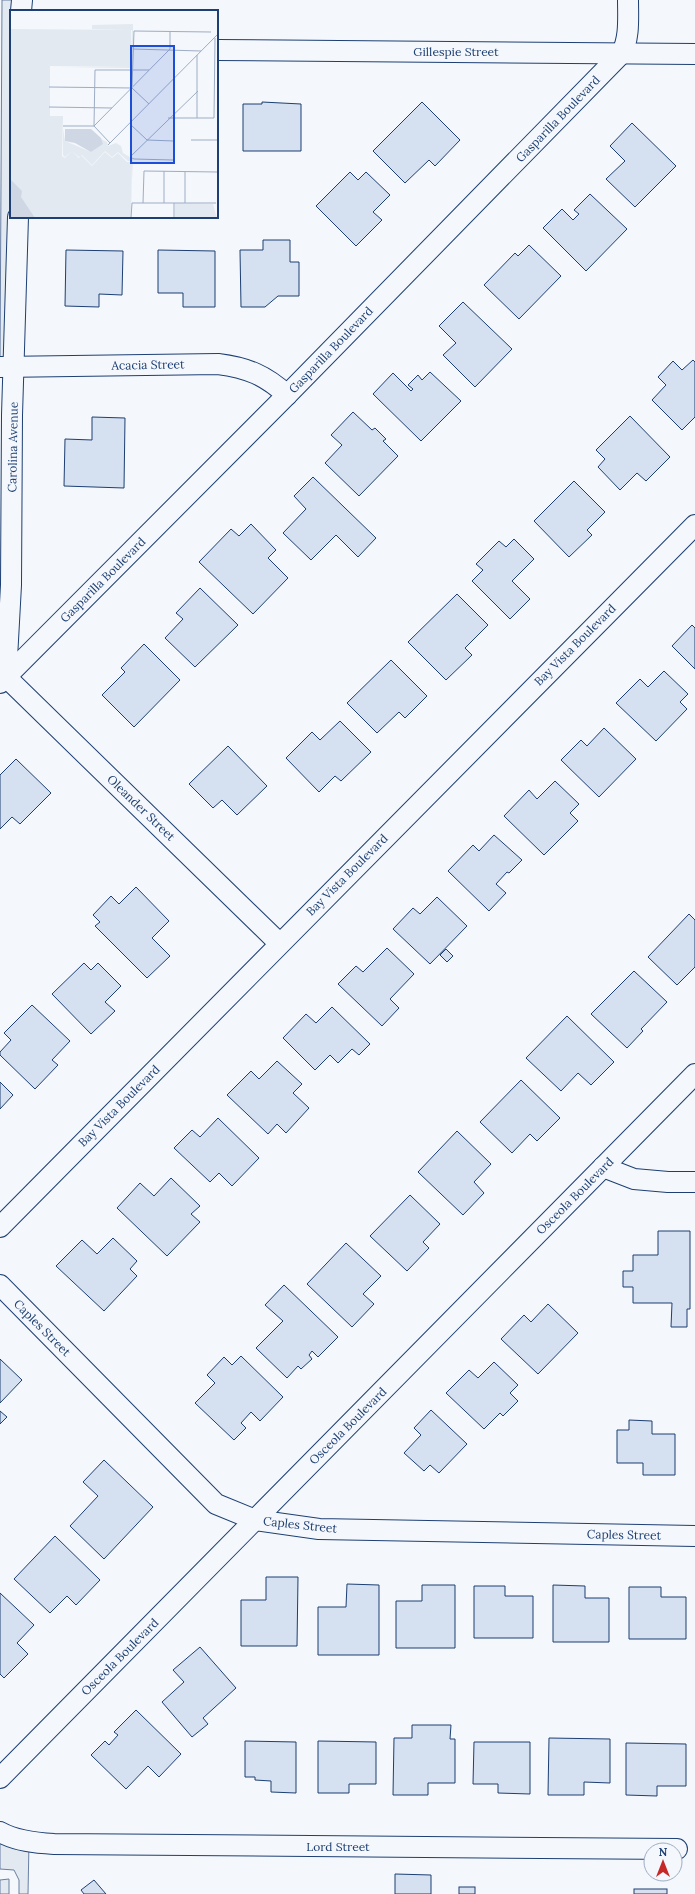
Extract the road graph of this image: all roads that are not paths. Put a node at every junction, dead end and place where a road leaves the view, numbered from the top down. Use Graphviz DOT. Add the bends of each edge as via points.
graph roads {
  1 [pos="628,0"];
  2 [pos="218,50"];
  3 [pos="621,54"];
  4 [pos="695,54"];
  5 [pos="18,218"];
  6 [pos="7,367"];
  7 [pos="287,395"];
  8 [pos="695,525"];
  9 [pos="2,679"];
  10 [pos="280,943"];
  11 [pos="695,1074"];
  12 [pos="603,1167"];
  13 [pos="695,1182"];
  14 [pos="0,1227"];
  15 [pos="0,1285"];
  16 [pos="255,1520"];
  17 [pos="695,1536"];
  18 [pos="0,1778"];
  19 [pos="0,1832"];
  20 [pos="643,1849"];
  1 -- 3 [label="street, Gasparilla Boulevard" via="627,35"];
  2 -- 3 [label="street, Gillespie Street"];
  3 -- 4 [label="street, Gillespie Street"];
  3 -- 7 [label="street, Gasparilla Boulevard"];
  5 -- 6 [label="street, Carolina Avenue"];
  6 -- 7 [label="street, Acacia Street" via="218,364 236,366 257,373 273,382"];
  6 -- 9 [label="street, Carolina Avenue" via="12,585"];
  7 -- 9 [label="street, Gasparilla Boulevard"];
  8 -- 10 [label="street, Bay Vista Boulevard"];
  9 -- 10 [label="street, Oleander Street"];
  10 -- 14 [label="street, Bay Vista Boulevard"];
  11 -- 12 [label="street, Osceola Boulevard"];
  12 -- 13 [label="street" via="634,1179"];
  12 -- 16 [label="street, Osceola Boulevard"];
  15 -- 16 [label="street, Caples Street" via="216,1504"];
  16 -- 17 [label="street, Caples Street" via="320,1530"];
  16 -- 18 [label="street, Osceola Boulevard"];
  19 -- 20 [label="street, Lord Street" via="13,1838 54,1844"];
}
